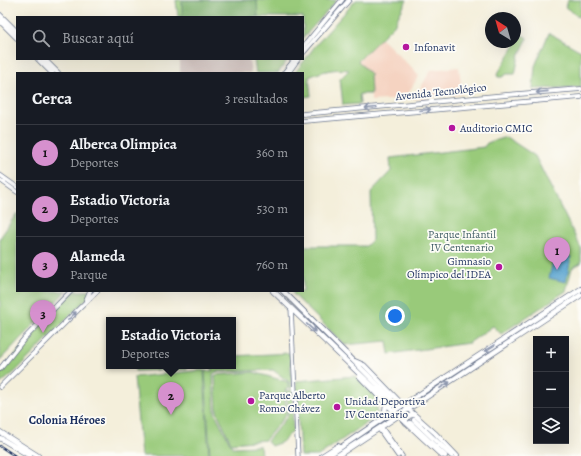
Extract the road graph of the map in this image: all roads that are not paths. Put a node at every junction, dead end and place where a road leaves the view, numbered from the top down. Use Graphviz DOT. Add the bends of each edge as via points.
graph roads {
  1 [pos="342,0"];
  2 [pos="349,0"];
  3 [pos="0,15"];
  4 [pos="0,21"];
  5 [pos="16,31"];
  6 [pos="16,37"];
  7 [pos="304,46"];
  8 [pos="304,52"];
  9 [pos="39,60"];
  10 [pos="45,60"];
  11 [pos="294,60"];
  12 [pos="297,60"];
  13 [pos="51,72"];
  14 [pos="57,72"];
  15 [pos="287,72"];
  16 [pos="581,89"];
  17 [pos="581,97"];
  18 [pos="304,114"];
  19 [pos="304,121"];
  20 [pos="0,175"];
  21 [pos="0,180"];
  22 [pos="16,186"];
  23 [pos="16,191"];
  24 [pos="581,289"];
  25 [pos="70,292"];
  26 [pos="90,292"];
  27 [pos="96,292"];
  28 [pos="274,292"];
  29 [pos="284,292"];
  30 [pos="290,292"];
  31 [pos="581,295"];
  32 [pos="290,298"];
  33 [pos="85,302"];
  34 [pos="291,308"];
  35 [pos="353,364"];
  36 [pos="0,369"];
  37 [pos="0,387"];
  38 [pos="397,399"];
  39 [pos="388,402"];
  40 [pos="403,405"];
  41 [pos="407,409"];
  42 [pos="394,411"];
  43 [pos="398,415"];
  44 [pos="382,419"];
  45 [pos="411,420"];
  46 [pos="368,428"];
  47 [pos="380,428"];
  48 [pos="0,432"];
  49 [pos="0,438"];
  50 [pos="30,456"];
  51 [pos="38,456"];
  52 [pos="298,456"];
  53 [pos="322,456"];
  54 [pos="328,456"];
  55 [pos="338,456"];
  56 [pos="398,456"];
  57 [pos="402,456"];
  58 [pos="442,456"];
  59 [pos="445,456"];
  60 [pos="452,456"];
  61 [pos="458,456"];
  1 -- 7 [label="main road"];
  2 -- 8 [label="main road"];
  3 -- 5 [label="main road"];
  4 -- 6 [label="main road"];
  9 -- 13 [label="main road"];
  10 -- 14 [label="main road"];
  11 -- 15 [label="main road"];
  12 -- 15 [label="main road"];
  16 -- 18 [label="main road, Avenida Tecnológico, one-way"];
  19 -- 17 [label="main road, Avenida Tecnológico, one-way"];
  20 -- 22 [label="street"];
  21 -- 23 [label="street"];
  24 -- 40 [label="main road, one-way"];
  25 -- 36 [label="main road" via="24,339"];
  26 -- 33 [label="main road"];
  27 -- 33 [label="main road"];
  28 -- 34 [label="main road"];
  29 -- 32 [label="main road"];
  30 -- 32 [label="street"];
  41 -- 31 [label="main road, one-way"];
  32 -- 35 [label="main road"];
  37 -- 33 [label="main road, one-way"];
  34 -- 35 [label="main road, one-way"];
  34 -- 52 [label="street"];
  35 -- 38 [label="main road" via="364,365"];
  35 -- 39 [label="main road"];
  38 -- 39 [label="main road" via="394,405"];
  38 -- 40 [label="main road"];
  39 -- 42 [label="main road"];
  39 -- 44 [label="main road"];
  40 -- 41 [label="main road"];
  40 -- 42 [label="main road"];
  41 -- 43 [label="main road"];
  41 -- 45 [label="main road"];
  42 -- 43 [label="main road"];
  42 -- 44 [label="main road"];
  43 -- 45 [label="main road"];
  43 -- 47 [label="main road"];
  44 -- 46 [label="main road"];
  45 -- 58 [label="main road"];
  45 -- 59 [label="main road"];
  45 -- 60 [label="main road"];
  45 -- 61 [label="main road" via="435,433"];
  46 -- 53 [label="main road"];
  46 -- 54 [label="main road"];
  47 -- 55 [label="main road"];
  47 -- 56 [label="street"];
  47 -- 57 [label="street"];
  48 -- 51 [label="main road"];
  49 -- 50 [label="main road"];
}
